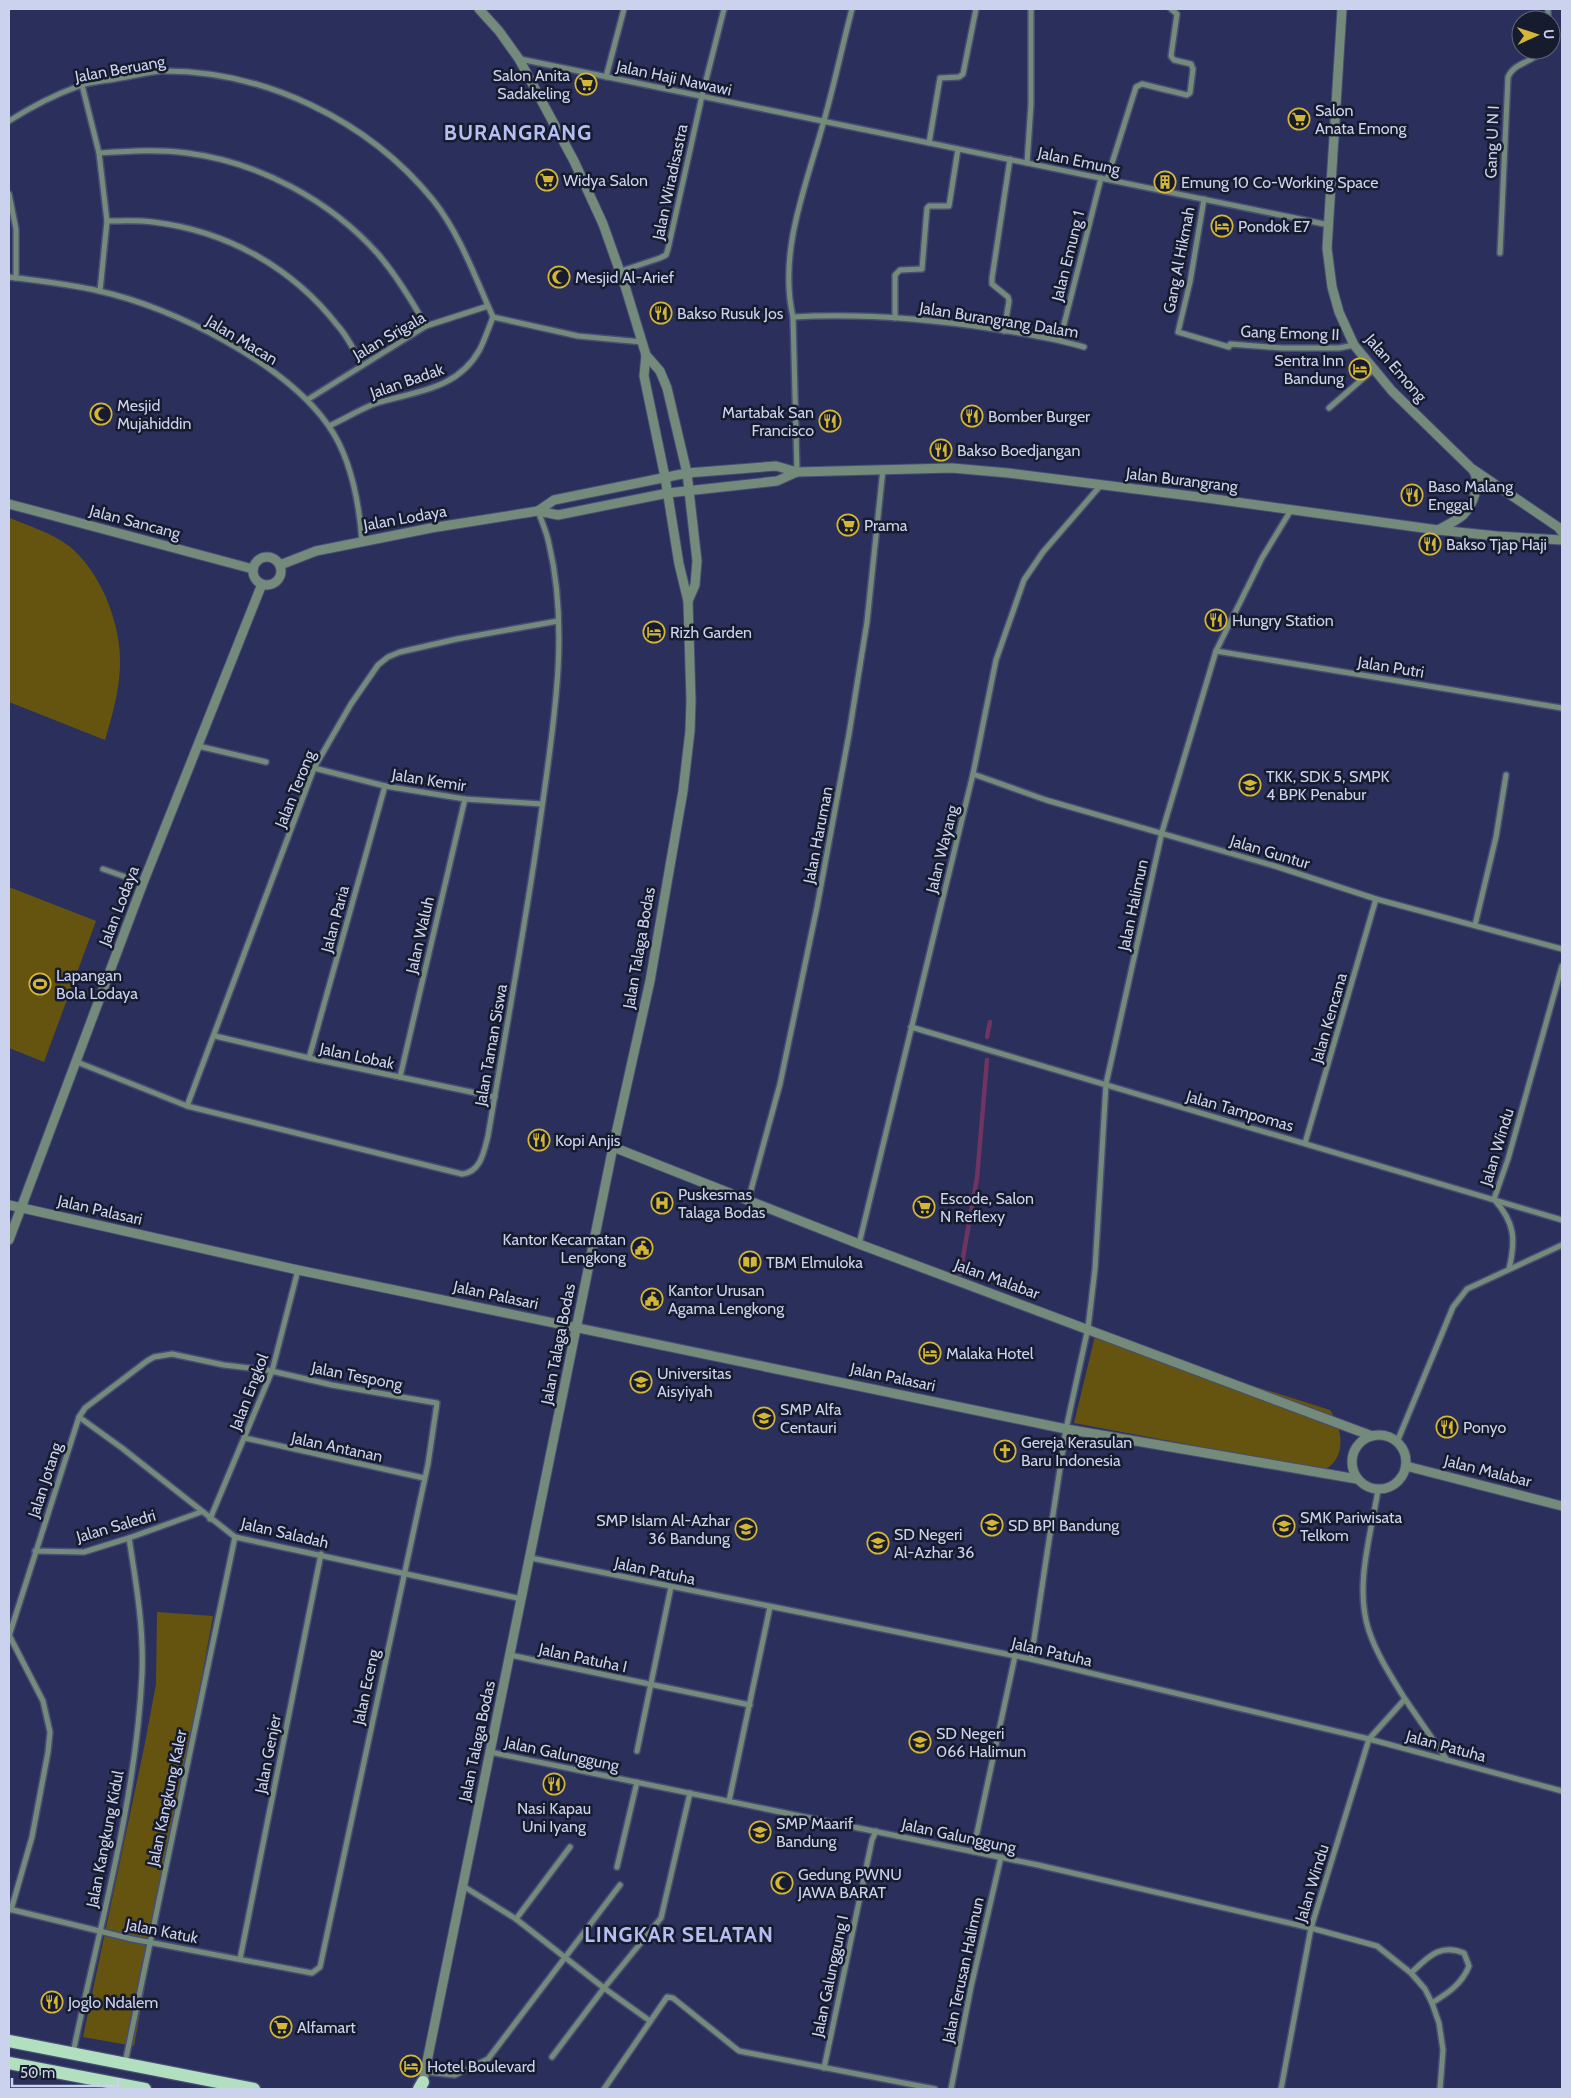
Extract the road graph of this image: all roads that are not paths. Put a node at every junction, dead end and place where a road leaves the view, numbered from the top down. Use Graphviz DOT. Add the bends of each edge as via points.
graph roads {
  1 [pos="479,9"];
  2 [pos="624,9"];
  3 [pos="724,9"];
  4 [pos="852,9"];
  5 [pos="976,9"];
  6 [pos="1030,9"];
  7 [pos="1171,9"];
  8 [pos="1342,9"];
  9 [pos="519,59"];
  10 [pos="1531,60"];
  11 [pos="606,77"];
  12 [pos="82,85"];
  13 [pos="702,96"];
  14 [pos="9,121"];
  15 [pos="824,121"];
  16 [pos="929,143"];
  17 [pos="958,149"];
  18 [pos="99,153"];
  19 [pos="1010,159"];
  20 [pos="1027,163"];
  21 [pos="1101,178"];
  22 [pos="1107,180"];
  23 [pos="9,194"];
  24 [pos="1204,199"];
  25 [pos="107,221"];
  26 [pos="1328,225"];
  27 [pos="1500,253"];
  28 [pos="621,271"];
  29 [pos="9,276"];
  30 [pos="16,278"];
  31 [pos="100,291"];
  32 [pos="488,306"];
  33 [pos="493,317"];
  34 [pos="794,318"];
  35 [pos="894,318"];
  36 [pos="426,326"];
  37 [pos="1004,330"];
  38 [pos="1060,340"];
  39 [pos="642,342"];
  40 [pos="1354,345"];
  41 [pos="1084,347"];
  42 [pos="1228,347"];
  43 [pos="646,355"];
  44 [pos="362,365"];
  45 [pos="1374,369"];
  46 [pos="308,400"];
  47 [pos="1329,408"];
  48 [pos="329,426"];
  49 [pos="1471,468"];
  50 [pos="883,469"];
  51 [pos="797,472"];
  52 [pos="687,473"];
  53 [pos="665,477"];
  54 [pos="1102,485"];
  55 [pos="690,490"];
  56 [pos="668,493"];
  57 [pos="9,504"];
  58 [pos="1291,510"];
  59 [pos="538,511"];
  60 [pos="1438,530"];
  61 [pos="1562,532"];
  62 [pos="1562,540"];
  63 [pos="362,541"];
  64 [pos="280,565"];
  65 [pos="253,569"];
  66 [pos="262,584"];
  67 [pos="688,601"];
  68 [pos="558,621"];
  69 [pos="1216,651"];
  70 [pos="1562,708"];
  71 [pos="198,746"];
  72 [pos="266,762"];
  73 [pos="314,768"];
  74 [pos="972,774"];
  75 [pos="1506,775"];
  76 [pos="385,786"];
  77 [pos="465,799"];
  78 [pos="542,804"];
  79 [pos="1162,832"];
  80 [pos="103,869"];
  81 [pos="143,882"];
  82 [pos="1376,900"];
  83 [pos="1474,925"];
  84 [pos="1562,949"];
  85 [pos="1562,966"];
  86 [pos="911,1027"];
  87 [pos="215,1036"];
  88 [pos="309,1058"];
  89 [pos="77,1062"];
  90 [pos="400,1077"];
  91 [pos="1106,1084"];
  92 [pos="495,1097"];
  93 [pos="187,1106"];
  94 [pos="1305,1143"];
  95 [pos="613,1147"];
  96 [pos="1494,1199"];
  97 [pos="748,1200"];
  98 [pos="9,1205"];
  99 [pos="21,1207"];
  100 [pos="1562,1220"];
  101 [pos="9,1240"];
  102 [pos="859,1244"];
  103 [pos="1562,1245"];
  104 [pos="1509,1269"];
  105 [pos="298,1270"];
  106 [pos="577,1327"];
  107 [pos="1088,1328"];
  108 [pos="272,1371"];
  109 [pos="437,1403"];
  110 [pos="79,1417"];
  111 [pos="1066,1429"];
  112 [pos="1372,1436"];
  113 [pos="245,1438"];
  114 [pos="1397,1442"];
  115 [pos="1406,1466"];
  116 [pos="424,1478"];
  117 [pos="1357,1479"];
  118 [pos="1378,1490"];
  119 [pos="1562,1506"];
  120 [pos="201,1512"];
  121 [pos="210,1519"];
  122 [pos="235,1537"];
  123 [pos="129,1538"];
  124 [pos="35,1551"];
  125 [pos="321,1554"];
  126 [pos="531,1558"];
  127 [pos="403,1573"];
  128 [pos="671,1587"];
  129 [pos="522,1599"];
  130 [pos="770,1607"];
  131 [pos="9,1635"];
  132 [pos="510,1655"];
  133 [pos="1015,1656"];
  134 [pos="1031,1659"];
  135 [pos="651,1684"];
  136 [pos="1405,1699"];
  137 [pos="750,1705"];
  138 [pos="1369,1739"];
  139 [pos="637,1751"];
  140 [pos="490,1752"];
  141 [pos="1447,1760"];
  142 [pos="637,1782"];
  143 [pos="1562,1790"];
  144 [pos="690,1793"];
  145 [pos="729,1801"];
  146 [pos="876,1831"];
  147 [pos="570,1847"];
  148 [pos="973,1851"];
  149 [pos="1001,1857"];
  150 [pos="617,1867"];
  151 [pos="620,1885"];
  152 [pos="462,1886"];
  153 [pos="10,1910"];
  154 [pos="516,1919"];
  155 [pos="1311,1928"];
  156 [pos="99,1931"];
  157 [pos="150,1942"];
  158 [pos="566,1957"];
  159 [pos="240,1959"];
  160 [pos="312,1973"];
  161 [pos="1411,1973"];
  162 [pos="604,1988"];
  163 [pos="1432,2003"];
  164 [pos="650,2021"];
  165 [pos="9,2041"];
  166 [pos="73,2054"];
  167 [pos="552,2057"];
  168 [pos="9,2063"];
  169 [pos="124,2064"];
  170 [pos="824,2068"];
  171 [pos="423,2084"];
  172 [pos="145,2089"];
  173 [pos="254,2089"];
  174 [pos="604,2089"];
  175 [pos="936,2089"];
  176 [pos="951,2089"];
  177 [pos="1281,2089"];
  178 [pos="1440,2089"];
  1 -- 9 [label="street"];
  2 -- 11 [label="street"];
  3 -- 13 [label="street"];
  4 -- 15 [label="street"];
  5 -- 16 [label="street" via="963,74 940,78"];
  6 -- 20 [label="street" via="1031,104"];
  7 -- 22 [label="street" via="1177,14 1171,56 1174,60 1191,64 1190,93 1187,95 1142,84 1136,87"];
  8 -- 26 [label="street, Jalan Emong"];
  9 -- 11 [label="street, Jalan Haji Nawawi"];
  9 -- 28 [label="street" via="574,161"];
  10 -- 27 [label="street, Gang U N I" via="1517,66 1508,77"];
  11 -- 13 [label="street, Jalan Haji Nawawi"];
  12 -- 14 [label="street, Jalan Beruang" via="37,104"];
  12 -- 18 [label="street"];
  12 -- 32 [label="street, Jalan Beruang" via="159,71 214,75 258,84 292,96 342,121 391,156 432,199 451,224"];
  13 -- 15 [label="street, Jalan Haji Nawawi"];
  13 -- 28 [label="street, Jalan Wiradisastra" via="666,255"];
  15 -- 16 [label="street, Jalan Emung"];
  15 -- 34 [label="street" via="792,238 789,267"];
  16 -- 17 [label="street, Jalan Emung"];
  17 -- 19 [label="street, Jalan Emung"];
  17 -- 35 [label="street" via="949,206 927,208 922,269 900,270 895,275"];
  18 -- 25 [label="street"];
  18 -- 36 [label="street" via="143,150 187,153 230,162 271,176 317,202 345,223 377,254 404,288"];
  19 -- 20 [label="street, Jalan Emung"];
  19 -- 37 [label="street" via="992,278 992,284 1009,301"];
  20 -- 21 [label="street, Jalan Emung"];
  21 -- 22 [label="street, Jalan Emung"];
  21 -- 38 [label="street, Jalan Emung 1"];
  22 -- 24 [label="street, Jalan Emung"];
  23 -- 30 [label="street" via="16,229"];
  24 -- 26 [label="street, Jalan Emung"];
  24 -- 42 [label="street, Gang Al Hikmah" via="1178,332"];
  25 -- 31 [label="street"];
  25 -- 44 [label="street" via="151,222 195,229 237,244 275,266 310,294 339,327"];
  26 -- 40 [label="street, Jalan Emong" via="1332,287"];
  28 -- 39 [label="street"];
  29 -- 30 [label="street, Jalan Macan"];
  30 -- 31 [label="street, Jalan Macan"];
  31 -- 46 [label="street, Jalan Macan" via="160,310 206,331 234,346"];
  32 -- 33 [label="street, Jalan Beruang"];
  32 -- 36 [label="street, Jalan Srigala"];
  33 -- 39 [label="street" via="578,336"];
  33 -- 48 [label="street, Jalan Badak" via="480,349 452,380 373,405"];
  34 -- 35 [label="street, Jalan Burangrang Dalam"];
  34 -- 51 [label="street"];
  35 -- 37 [label="street, Jalan Burangrang Dalam"];
  36 -- 44 [label="street, Jalan Srigala"];
  37 -- 38 [label="street, Jalan Burangrang Dalam"];
  38 -- 41 [label="street, Jalan Burangrang Dalam"];
  39 -- 43 [label="street"];
  40 -- 42 [label="street, Gang Emong II" via="1310,348 1230,344"];
  40 -- 45 [label="street, Jalan Emong"];
  43 -- 52 [label="street, Jalan Talaga Bodas" via="660,371 667,388"];
  43 -- 53 [label="street, Jalan Talaga Bodas" via="644,376"];
  44 -- 46 [label="street, Jalan Srigala"];
  45 -- 47 [label="street"];
  45 -- 49 [label="street, Jalan Emong" via="1392,391"];
  46 -- 48 [label="street, Jalan Macan"];
  48 -- 63 [label="street, Jalan Macan" via="351,476"];
  49 -- 60 [label="street" via="1477,481 1470,505 1464,514"];
  49 -- 61 [label="street, Jalan Emong"];
  50 -- 51 [label="street, Jalan Burangrang"];
  50 -- 54 [label="street, Jalan Burangrang" via="952,468"];
  50 -- 97 [label="street, Jalan Haruman" via="867,622 850,734 780,1084"];
  51 -- 52 [label="street, Jalan Burangrang" via="776,466"];
  51 -- 55 [label="street, Jalan Burangrang" via="777,481"];
  52 -- 53 [label="street, Jalan Burangrang"];
  52 -- 55 [label="street, Jalan Talaga Bodas"];
  53 -- 56 [label="street, Jalan Talaga Bodas"];
  53 -- 59 [label="street, Jalan Lodaya" via="554,500"];
  54 -- 58 [label="street, Jalan Burangrang"];
  54 -- 74 [label="street, Jalan Wayang" via="1043,552 1024,580 996,660"];
  55 -- 56 [label="street, Jalan Burangrang"];
  55 -- 67 [label="street, Jalan Talaga Bodas" via="697,561 695,585"];
  56 -- 59 [label="street, Jalan Lodaya" via="558,515"];
  56 -- 67 [label="street, Jalan Talaga Bodas"];
  57 -- 65 [label="street, Jalan Sancang"];
  58 -- 60 [label="street, Jalan Burangrang"];
  58 -- 69 [label="street, Jalan Halimun" via="1262,558"];
  59 -- 63 [label="street, Jalan Lodaya"];
  59 -- 68 [label="street, Jalan Taman Siswa" via="549,544"];
  60 -- 62 [label="street, Jalan Burangrang"];
  63 -- 64 [label="street, Jalan Lodaya" via="316,551"];
  64 -- 65 [label="street" via="265,557 256,562"];
  64 -- 66 [label="street" via="281,574 277,582"];
  65 -- 66 [label="street" via="256,580"];
  66 -- 71 [label="street, Jalan Lodaya"];
  67 -- 95 [label="street, Jalan Talaga Bodas" via="691,701 683,791 650,980"];
  68 -- 73 [label="street, Jalan Terong" via="457,639 388,657 378,665 361,690"];
  68 -- 78 [label="street, Jalan Taman Siswa" via="558,673"];
  69 -- 70 [label="street, Jalan Putri"];
  69 -- 79 [label="street, Jalan Halimun"];
  71 -- 72 [label="street"];
  71 -- 81 [label="street, Jalan Lodaya"];
  73 -- 76 [label="street, Jalan Kemir"];
  73 -- 87 [label="street, Jalan Terong"];
  74 -- 79 [label="street, Jalan Guntur" via="1046,800"];
  74 -- 86 [label="street, Jalan Wayang"];
  75 -- 83 [label="street" via="1496,837"];
  76 -- 77 [label="street, Jalan Kemir"];
  76 -- 88 [label="street, Jalan Paria"];
  77 -- 78 [label="street, Jalan Kemir"];
  77 -- 90 [label="street, Jalan Waluh"];
  78 -- 92 [label="street, Jalan Taman Siswa"];
  79 -- 82 [label="street, Jalan Guntur"];
  79 -- 91 [label="street, Jalan Halimun"];
  80 -- 81 [label="street"];
  81 -- 89 [label="street, Jalan Lodaya"];
  82 -- 83 [label="street, Jalan Guntur"];
  82 -- 94 [label="street, Jalan Kencana"];
  83 -- 84 [label="street, Jalan Guntur"];
  85 -- 96 [label="street, Jalan Windu"];
  86 -- 91 [label="street, Jalan Tampomas"];
  86 -- 102 [label="street, Jalan Wayang"];
  87 -- 88 [label="street, Jalan Lobak"];
  87 -- 93 [label="street, Jalan Terong"];
  88 -- 90 [label="street, Jalan Lobak"];
  89 -- 93 [label="street, Jalan Taman Siswa"];
  89 -- 99 [label="street, Jalan Lodaya"];
  90 -- 92 [label="street, Jalan Lobak"];
  91 -- 94 [label="street, Jalan Tampomas"];
  91 -- 107 [label="street, Jalan Halimun" via="1095,1269"];
  92 -- 93 [label="street, Jalan Taman Siswa" via="484,1152 473,1171 462,1174"];
  94 -- 96 [label="street, Jalan Tampomas"];
  95 -- 97 [label="street, Jalan Malabar"];
  95 -- 106 [label="street, Jalan Talaga Bodas"];
  96 -- 100 [label="street, Jalan Tampomas"];
  96 -- 104 [label="street, Jalan Windu" via="1512,1225 1514,1248"];
  97 -- 102 [label="street, Jalan Malabar"];
  98 -- 99 [label="street, Jalan Palasari"];
  99 -- 101 [label="street, Jalan Lodaya"];
  99 -- 105 [label="street, Jalan Palasari"];
  102 -- 107 [label="street, Jalan Malabar"];
  103 -- 104 [label="street"];
  104 -- 114 [label="street" via="1467,1289 1460,1296"];
  105 -- 106 [label="street, Jalan Palasari"];
  105 -- 108 [label="street, Jalan Engkol"];
  106 -- 111 [label="street, Jalan Palasari"];
  106 -- 126 [label="street, Jalan Talaga Bodas"];
  107 -- 111 [label="street"];
  107 -- 112 [label="street, Jalan Malabar"];
  108 -- 109 [label="street, Jalan Tespong" via="332,1386"];
  108 -- 110 [label="street, Jalan Tespong" via="164,1355 147,1361 85,1408"];
  108 -- 113 [label="street, Jalan Engkol"];
  109 -- 116 [label="street, Jalan Eceng"];
  110 -- 120 [label="street, Jalan Saladah"];
  110 -- 124 [label="street, Jalan Jotang"];
  111 -- 117 [label="street"];
  111 -- 134 [label="street"];
  112 -- 114 [label="street" via="1385,1436"];
  112 -- 117 [label="street" via="1359,1443 1352,1457 1351,1465"];
  113 -- 116 [label="street, Jalan Antanan"];
  113 -- 121 [label="street, Jalan Engkol"];
  114 -- 115 [label="street" via="1404,1453"];
  115 -- 118 [label="street" via="1404,1474 1393,1486"];
  115 -- 119 [label="street, Jalan Malabar"];
  116 -- 127 [label="street, Jalan Eceng"];
  117 -- 118 [label="street" via="1366,1487"];
  118 -- 136 [label="street" via="1363,1581 1364,1603 1369,1630"];
  120 -- 121 [label="street, Jalan Saladah"];
  120 -- 123 [label="street, Jalan Saledri"];
  121 -- 122 [label="street, Jalan Saladah"];
  122 -- 125 [label="street, Jalan Saladah"];
  122 -- 157 [label="street, Jalan Kangkung Kaler"];
  123 -- 124 [label="street, Jalan Saledri" via="84,1552"];
  123 -- 156 [label="street, Jalan Kangkung Kidul" via="140,1615 142,1674 128,1803"];
  124 -- 131 [label="street"];
  125 -- 127 [label="street, Jalan Saladah"];
  125 -- 159 [label="street, Jalan Genjer"];
  126 -- 128 [label="street, Jalan Patuha"];
  126 -- 129 [label="street, Jalan Talaga Bodas"];
  127 -- 129 [label="street, Jalan Saladah"];
  127 -- 160 [label="street, Jalan Eceng" via="321,1964"];
  128 -- 130 [label="street, Jalan Patuha"];
  128 -- 135 [label="street"];
  129 -- 132 [label="street, Jalan Talaga Bodas"];
  130 -- 133 [label="street, Jalan Patuha"];
  130 -- 137 [label="street"];
  131 -- 153 [label="street" via="43,1701 50,1732 32,1837"];
  132 -- 135 [label="street, Jalan Patuha I"];
  132 -- 140 [label="street, Jalan Talaga Bodas"];
  133 -- 134 [label="street, Jalan Patuha"];
  133 -- 148 [label="street"];
  134 -- 138 [label="street, Jalan Patuha"];
  135 -- 137 [label="street, Jalan Patuha I"];
  135 -- 139 [label="street"];
  136 -- 138 [label="street, Jalan Windu"];
  136 -- 141 [label="street"];
  137 -- 145 [label="street"];
  138 -- 141 [label="street, Jalan Patuha"];
  138 -- 155 [label="street, Jalan Windu"];
  140 -- 142 [label="street, Jalan Galunggung"];
  140 -- 152 [label="street, Jalan Talaga Bodas"];
  141 -- 143 [label="street, Jalan Patuha"];
  142 -- 144 [label="street, Jalan Galunggung"];
  142 -- 150 [label="street"];
  144 -- 145 [label="street, Jalan Galunggung"];
  144 -- 162 [label="street" via="661,1918"];
  145 -- 146 [label="street, Jalan Galunggung"];
  146 -- 148 [label="street, Jalan Galunggung"];
  146 -- 170 [label="street, Jalan Galunggung I"];
  147 -- 154 [label="street"];
  148 -- 149 [label="street, Jalan Galunggung"];
  149 -- 155 [label="street, Jalan Galunggung"];
  149 -- 176 [label="street, Jalan Terusan Halimun"];
  151 -- 158 [label="street"];
  152 -- 154 [label="street"];
  152 -- 171 [label="street, Jalan Talaga Bodas"];
  153 -- 156 [label="street, Jalan Katuk"];
  154 -- 158 [label="street"];
  155 -- 161 [label="street, Jalan Galunggung" via="1377,1946"];
  155 -- 177 [label="street, Jalan Windu"];
  156 -- 157 [label="street, Jalan Katuk"];
  156 -- 166 [label="street, Jalan Kangkung Kidul"];
  157 -- 159 [label="street, Jalan Katuk"];
  157 -- 169 [label="street, Jalan Kangkung Kaler"];
  158 -- 162 [label="street"];
  158 -- 171 [label="street" via="488,2059 455,2076"];
  159 -- 160 [label="street, Jalan Katuk"];
  161 -- 163 [label="street, Jalan Galunggung"];
  161 -- 163 [label="street" via="1429,1956 1444,1949 1464,1953 1469,1966 1464,1978"];
  162 -- 164 [label="street"];
  162 -- 167 [label="street"];
  163 -- 178 [label="street, Jalan Galunggung" via="1443,2050"];
  164 -- 170 [label="street" via="665,2000 673,1998 739,2050"];
  164 -- 174 [label="street"];
  165 -- 166 [label="main road"];
  166 -- 169 [label="main road"];
  168 -- 172 [label="main road"];
  169 -- 173 [label="main road"];
  170 -- 175 [label="street"];
}
